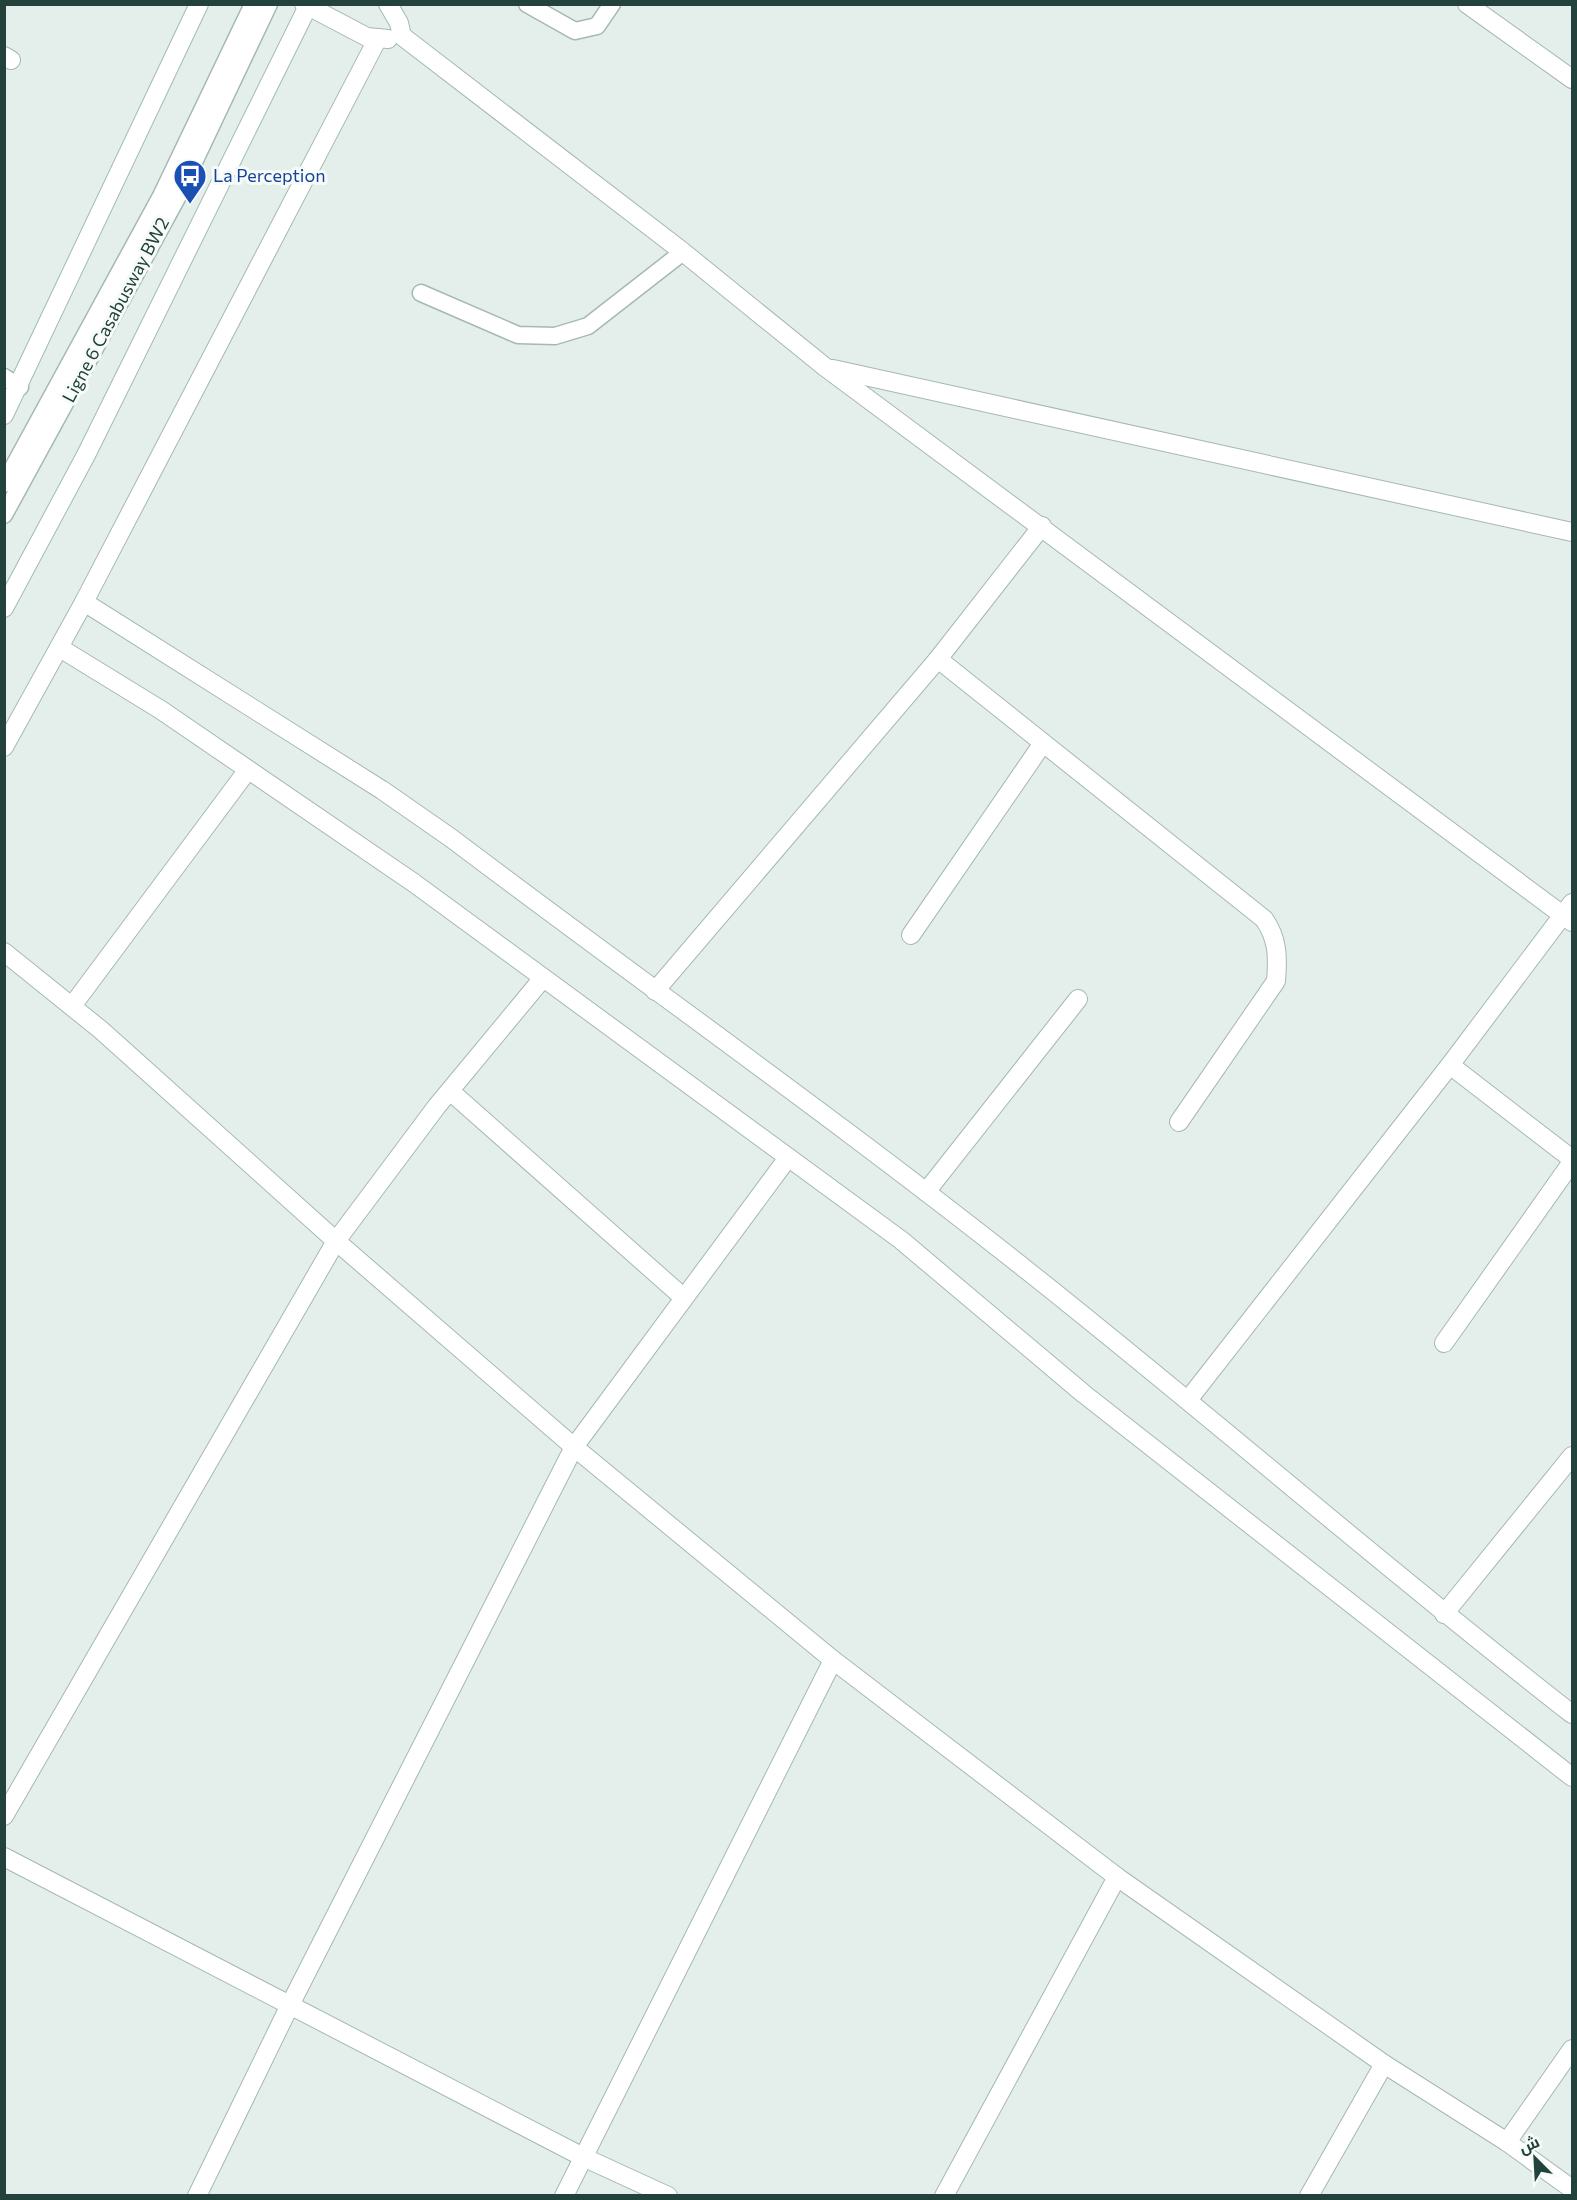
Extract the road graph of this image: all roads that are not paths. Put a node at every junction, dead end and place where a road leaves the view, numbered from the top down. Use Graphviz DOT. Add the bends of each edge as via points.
graph roads {
  1 [pos="199,4"];
  2 [pos="254,4"];
  3 [pos="269,4"];
  4 [pos="388,4"];
  5 [pos="527,4"];
  6 [pos="612,4"];
  7 [pos="1467,4"];
  8 [pos="307,5"];
  9 [pos="402,36"];
  10 [pos="378,38"];
  11 [pos="1572,79"];
  12 [pos="683,252"];
  13 [pos="421,293"];
  14 [pos="825,368"];
  15 [pos="12,382"];
  16 [pos="4,415"];
  17 [pos="4,484"];
  18 [pos="4,515"];
  19 [pos="1042,526"];
  20 [pos="1572,532"];
  21 [pos="84,602"];
  22 [pos="4,608"];
  23 [pos="60,648"];
  24 [pos="938,659"];
  25 [pos="1043,743"];
  26 [pos="4,747"];
  27 [pos="247,771"];
  28 [pos="1569,913"];
  29 [pos="911,935"];
  30 [pos="4,952"];
  31 [pos="543,978"];
  32 [pos="655,991"];
  33 [pos="1078,999"];
  34 [pos="72,1006"];
  35 [pos="1450,1065"];
  36 [pos="450,1091"];
  37 [pos="1179,1122"];
  38 [pos="787,1159"];
  39 [pos="1572,1161"];
  40 [pos="926,1191"];
  41 [pos="336,1241"];
  42 [pos="684,1298"];
  43 [pos="1444,1343"];
  44 [pos="1188,1400"];
  45 [pos="574,1447"];
  46 [pos="1572,1456"];
  47 [pos="1444,1614"];
  48 [pos="834,1660"];
  49 [pos="1572,1714"];
  50 [pos="1572,1777"];
  51 [pos="4,1816"];
  52 [pos="4,1857"];
  53 [pos="1117,1877"];
  54 [pos="289,2007"];
  55 [pos="1572,2049"];
  56 [pos="1384,2064"];
  57 [pos="1507,2142"];
  58 [pos="583,2157"];
  59 [pos="1572,2188"];
  60 [pos="197,2196"];
  61 [pos="564,2196"];
  62 [pos="668,2196"];
  63 [pos="944,2196"];
  64 [pos="1309,2196"];
  1 -- 15 [label="street"];
  2 -- 17 [label="lane, Ligne 6 Casabusway BW2" via="161,196"];
  3 -- 18 [label="lane, Ligne 6 Casabusway BW2" via="177,198"];
  4 -- 9 [label="street"];
  5 -- 6 [label="lane" via="575,31 597,26"];
  7 -- 11 [label="street"];
  8 -- 10 [label="street" via="356,32"];
  8 -- 22 [label="street" via="86,455"];
  9 -- 10 [label="street"];
  9 -- 12 [label="street"];
  10 -- 21 [label="street"];
  12 -- 13 [label="lane" via="588,326 555,336 518,335"];
  12 -- 14 [label="street"];
  14 -- 19 [label="street"];
  14 -- 20 [label="street"];
  15 -- 16 [label="street"];
  19 -- 24 [label="street"];
  19 -- 28 [label="street"];
  21 -- 23 [label="street"];
  21 -- 32 [label="street" via="382,790"];
  23 -- 26 [label="street"];
  23 -- 27 [label="street" via="161,710"];
  24 -- 25 [label="street"];
  24 -- 32 [label="street"];
  25 -- 29 [label="street"];
  25 -- 37 [label="street" via="1263,919 1274,934 1278,956 1276,981"];
  27 -- 31 [label="street" via="414,883"];
  27 -- 34 [label="street"];
  28 -- 35 [label="street"];
  30 -- 34 [label="street"];
  31 -- 36 [label="street"];
  31 -- 38 [label="street"];
  32 -- 40 [label="street"];
  33 -- 40 [label="street"];
  34 -- 41 [label="street"];
  35 -- 39 [label="street"];
  35 -- 44 [label="street"];
  36 -- 41 [label="street"];
  36 -- 42 [label="street"];
  38 -- 42 [label="street"];
  38 -- 50 [label="street" via="901,1240 1084,1394"];
  39 -- 43 [label="street"];
  40 -- 44 [label="street"];
  41 -- 45 [label="street"];
  41 -- 51 [label="street"];
  42 -- 45 [label="street"];
  44 -- 47 [label="street"];
  45 -- 48 [label="street"];
  45 -- 54 [label="street"];
  46 -- 47 [label="street"];
  47 -- 49 [label="street"];
  48 -- 53 [label="street"];
  48 -- 58 [label="street"];
  52 -- 54 [label="street"];
  53 -- 56 [label="street"];
  53 -- 63 [label="street"];
  54 -- 58 [label="street"];
  54 -- 60 [label="street"];
  55 -- 57 [label="street"];
  56 -- 57 [label="street"];
  56 -- 64 [label="street"];
  57 -- 59 [label="street"];
  58 -- 61 [label="street"];
  58 -- 62 [label="street"];
}
